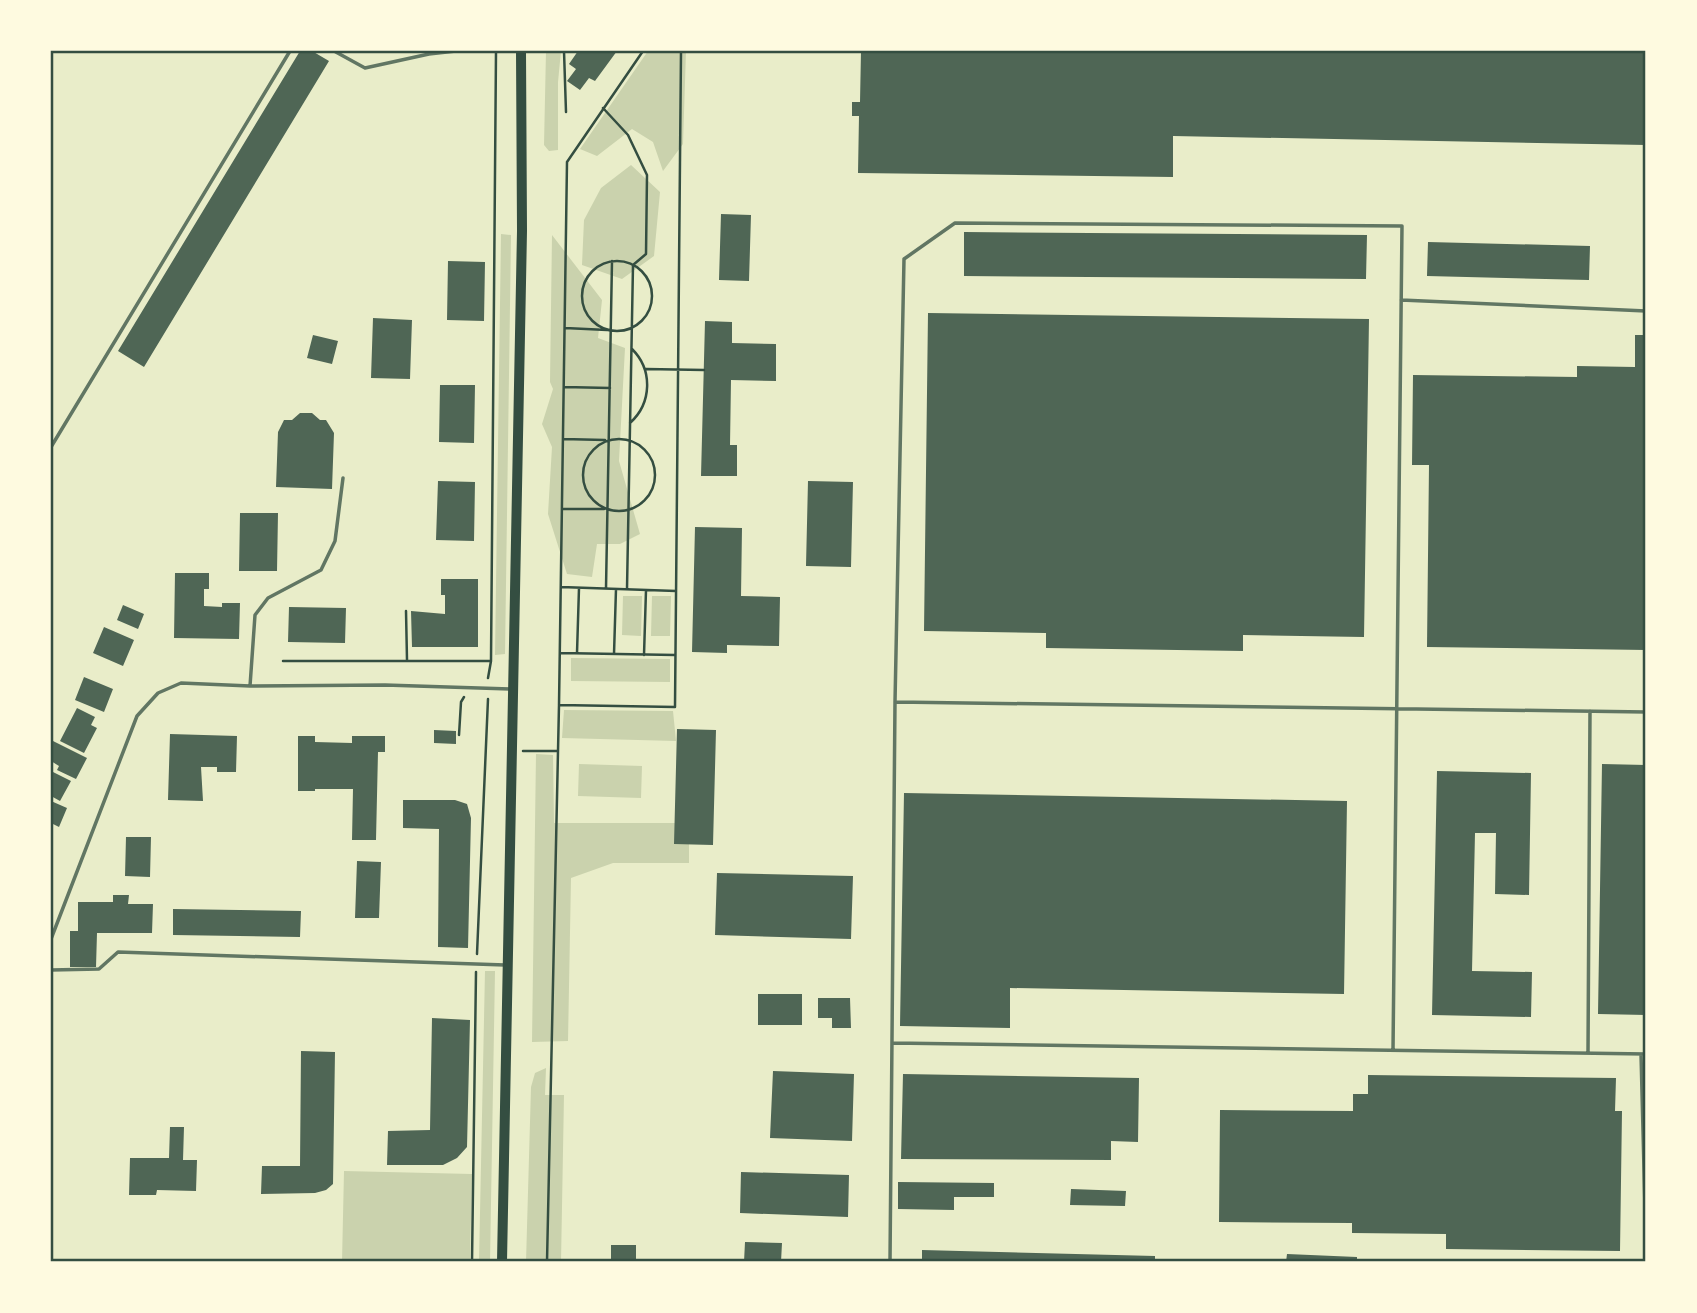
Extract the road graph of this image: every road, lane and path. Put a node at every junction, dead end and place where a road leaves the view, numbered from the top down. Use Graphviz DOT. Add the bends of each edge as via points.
graph roads {
  1 [pos="290,51"];
  2 [pos="334,51"];
  3 [pos="419,51"];
  4 [pos="456,51"];
  5 [pos="496,51"];
  6 [pos="522,51"];
  7 [pos="564,51"];
  8 [pos="643,51"];
  9 [pos="681,51"];
  10 [pos="429,54"];
  11 [pos="603,108"];
  12 [pos="566,112"];
  13 [pos="612,261"];
  14 [pos="633,265"];
  15 [pos="1402,300"];
  16 [pos="1646,311"];
  17 [pos="632,327"];
  18 [pos="565,328"];
  19 [pos="612,330"];
  20 [pos="632,349"];
  21 [pos="646,369"];
  22 [pos="678,369"];
  23 [pos="704,370"];
  24 [pos="564,387"];
  25 [pos="611,387"];
  26 [pos="630,423"];
  27 [pos="563,439"];
  28 [pos="610,440"];
  29 [pos="630,440"];
  30 [pos="51,447"];
  31 [pos="343,478"];
  32 [pos="562,509"];
  33 [pos="608,509"];
  34 [pos="629,510"];
  35 [pos="561,587"];
  36 [pos="579,588"];
  37 [pos="606,589"];
  38 [pos="616,589"];
  39 [pos="627,589"];
  40 [pos="646,590"];
  41 [pos="676,591"];
  42 [pos="406,611"];
  43 [pos="560,653"];
  44 [pos="576,653"];
  45 [pos="614,654"];
  46 [pos="645,655"];
  47 [pos="675,655"];
  48 [pos="407,660"];
  49 [pos="491,660"];
  50 [pos="283,661"];
  51 [pos="250,686"];
  52 [pos="487,688"];
  53 [pos="513,689"];
  54 [pos="465,696"];
  55 [pos="895,702"];
  56 [pos="559,705"];
  57 [pos="1398,709"];
  58 [pos="1590,711"];
  59 [pos="1646,712"];
  60 [pos="459,735"];
  61 [pos="51,939"];
  62 [pos="507,965"];
  63 [pos="477,966"];
  64 [pos="51,970"];
  65 [pos="892,1043"];
  66 [pos="1393,1050"];
  67 [pos="1588,1053"];
  68 [pos="1644,1054"];
  69 [pos="1646,1246"];
  70 [pos="472,1262"];
  71 [pos="502,1262"];
  72 [pos="547,1262"];
  73 [pos="890,1262"];
  1 -- 30 [label="lane"];
  2 -- 10 [label="lane" via="365,68"];
  3 -- 10 [label="lane"];
  4 -- 10 [label="lane"];
  5 -- 49 [label="path"];
  6 -- 53 [label="main road"];
  7 -- 12 [label="path"];
  8 -- 11 [label="path"];
  9 -- 22 [label="path"];
  11 -- 14 [label="path" via="628,135 647,175 646,254"];
  11 -- 18 [label="path" via="567,162"];
  13 -- 14 [label="path"];
  13 -- 19 [label="path"];
  13 -- 19 [label="path" via="586,280 582,301 592,320"];
  14 -- 17 [label="path"];
  14 -- 17 [label="path" via="648,280 651,301 642,320"];
  15 -- 16 [label="lane"];
  15 -- 55 [label="lane" via="1402,226 955,223 904,259"];
  15 -- 57 [label="lane"];
  17 -- 19 [label="path"];
  17 -- 20 [label="path"];
  18 -- 19 [label="path"];
  18 -- 24 [label="path"];
  19 -- 25 [label="path"];
  20 -- 21 [label="path"];
  20 -- 26 [label="path"];
  21 -- 22 [label="path"];
  21 -- 26 [label="path" via="644,406"];
  22 -- 23 [label="path"];
  22 -- 41 [label="path"];
  24 -- 25 [label="path"];
  24 -- 27 [label="path"];
  25 -- 28 [label="path"];
  26 -- 29 [label="path"];
  27 -- 28 [label="path"];
  27 -- 32 [label="path"];
  28 -- 29 [label="path"];
  28 -- 33 [label="path"];
  28 -- 33 [label="path" via="592,450 583,469 591,498"];
  29 -- 34 [label="path"];
  29 -- 34 [label="path" via="648,454 655,476 647,497"];
  31 -- 51 [label="lane" via="335,541 321,570 268,598 255,615"];
  32 -- 33 [label="path"];
  32 -- 35 [label="path"];
  33 -- 34 [label="path"];
  33 -- 37 [label="path"];
  34 -- 39 [label="path"];
  35 -- 36 [label="path"];
  35 -- 43 [label="path"];
  36 -- 37 [label="path"];
  36 -- 44 [label="path"];
  37 -- 38 [label="path"];
  38 -- 39 [label="path"];
  38 -- 45 [label="path"];
  39 -- 40 [label="path"];
  40 -- 41 [label="path"];
  40 -- 46 [label="path"];
  41 -- 47 [label="path"];
  42 -- 48 [label="path"];
  43 -- 44 [label="path"];
  43 -- 56 [label="path"];
  44 -- 45 [label="path"];
  45 -- 46 [label="path"];
  46 -- 47 [label="path"];
  47 -- 56 [label="path" via="675,707"];
  48 -- 49 [label="path"];
  48 -- 50 [label="path"];
  49 -- 52 [label="path"];
  51 -- 52 [label="lane"];
  51 -- 61 [label="lane" via="181,682 158,693 137,716"];
  52 -- 53 [label="lane"];
  52 -- 63 [label="path"];
  53 -- 62 [label="main road"];
  54 -- 60 [label="path"];
  55 -- 57 [label="lane"];
  55 -- 65 [label="lane"];
  56 -- 72 [label="path"];
  57 -- 58 [label="lane"];
  57 -- 66 [label="lane"];
  58 -- 59 [label="lane"];
  58 -- 67 [label="lane"];
  62 -- 63 [label="lane"];
  62 -- 71 [label="main road"];
  63 -- 64 [label="lane" via="118,952 99,969"];
  63 -- 70 [label="path"];
  65 -- 66 [label="lane"];
  65 -- 73 [label="lane"];
  66 -- 67 [label="lane"];
  67 -- 68 [label="lane"];
  68 -- 69 [label="lane"];
}
